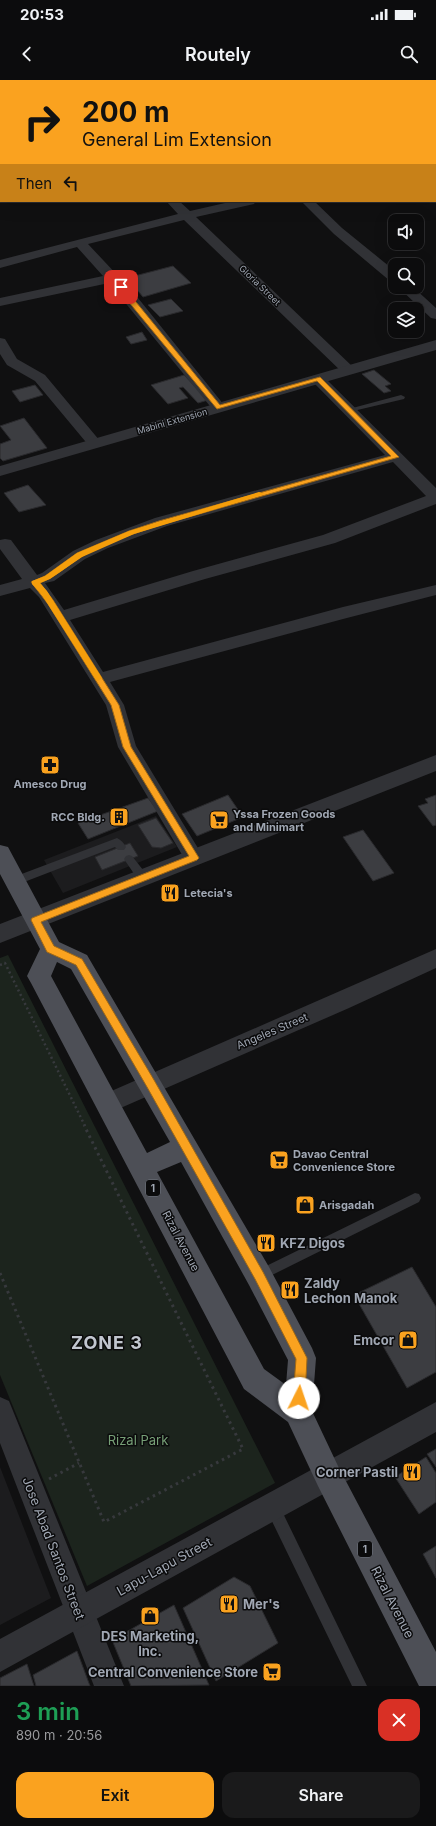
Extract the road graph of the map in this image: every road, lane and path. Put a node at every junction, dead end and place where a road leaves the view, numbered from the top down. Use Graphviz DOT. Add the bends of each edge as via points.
graph roads {
  1 [pos="173,202"];
  2 [pos="246,202"];
  3 [pos="308,202"];
  4 [pos="188,216"];
  5 [pos="80,243"];
  6 [pos="0,264"];
  7 [pos="388,272"];
  8 [pos="112,278"];
  9 [pos="413,294"];
  10 [pos="0,302"];
  11 [pos="436,315"];
  12 [pos="0,342"];
  13 [pos="436,345"];
  14 [pos="348,370"];
  15 [pos="318,379"];
  16 [pos="401,397"];
  17 [pos="219,408"];
  18 [pos="350,410"];
  19 [pos="95,444"];
  20 [pos="396,457"];
  21 [pos="0,471"];
  22 [pos="436,498"];
  23 [pos="5,544"];
  24 [pos="35,582"];
  25 [pos="436,590"];
  26 [pos="0,591"];
  27 [pos="60,617"];
  28 [pos="99,679"];
  29 [pos="436,763"];
  30 [pos="121,847"];
  31 [pos="0,853"];
  32 [pos="194,858"];
  33 [pos="129,859"];
  34 [pos="143,878"];
  35 [pos="14,881"];
  36 [pos="35,920"];
  37 [pos="0,934"];
  38 [pos="51,949"];
  39 [pos="436,958"];
  40 [pos="0,965"];
  41 [pos="150,1083"];
  42 [pos="108,1103"];
  43 [pos="186,1146"];
  44 [pos="142,1167"];
  45 [pos="415,1198"];
  46 [pos="0,1273"];
  47 [pos="259,1276"];
  48 [pos="0,1410"];
  49 [pos="298,1412"];
  50 [pos="436,1416"];
  51 [pos="79,1463"];
  52 [pos="328,1476"];
  53 [pos="31,1489"];
  54 [pos="272,1506"];
  55 [pos="80,1612"];
  56 [pos="0,1656"];
  57 [pos="436,1685"];
  58 [pos="109,1686"];
  59 [pos="360,1686"];
  1 -- 4 [label="street, Gloria Street"];
  2 -- 4 [label="street"];
  3 -- 7 [label="street" via="338,231"];
  4 -- 5 [label="street"];
  4 -- 14 [label="street, Gloria Street"];
  5 -- 6 [label="street"];
  5 -- 8 [label="street"];
  8 -- 10 [label="street"];
  8 -- 17 [label="street"];
  9 -- 11 [label="street"];
  12 -- 19 [label="street" via="12,362 40,378"];
  13 -- 14 [label="street, Mabini Extension"];
  14 -- 15 [label="street, Mabini Extension"];
  15 -- 17 [label="street, Mabini Extension"];
  15 -- 18 [label="street"];
  16 -- 18 [label="lane"];
  17 -- 19 [label="street, Mabini Extension"];
  18 -- 20 [label="street"];
  19 -- 21 [label="street, Mabini Extension"];
  20 -- 22 [label="street"];
  20 -- 24 [label="street" via="131,532 80,555 48,578"];
  22 -- 27 [label="street" via="329,539"];
  23 -- 24 [label="street"];
  24 -- 26 [label="street"];
  24 -- 27 [label="street"];
  25 -- 28 [label="street"];
  27 -- 28 [label="street"];
  28 -- 32 [label="street" via="115,705 127,747"];
  29 -- 32 [label="street"];
  30 -- 35 [label="lane" via="117,842"];
  31 -- 35 [label="main road"];
  32 -- 34 [label="street"];
  33 -- 34 [label="lane"];
  34 -- 36 [label="street"];
  35 -- 36 [label="main road"];
  36 -- 37 [label="street"];
  36 -- 38 [label="main road"];
  38 -- 41 [label="main road, Rizal Avenue / 1" via="79,962"];
  38 -- 42 [label="main road, Rizal Avenue / 1" via="39,976"];
  39 -- 41 [label="street, Angeles Street"];
  40 -- 51 [label="path" via="4,963 243,1449 104,1522"];
  41 -- 42 [label="street, Angeles Street"];
  41 -- 43 [label="main road, Rizal Avenue / 1"];
  42 -- 44 [label="main road, Rizal Avenue / 1"];
  43 -- 44 [label="main road"];
  43 -- 47 [label="main road, Rizal Avenue / 1"];
  44 -- 49 [label="main road, Rizal Avenue / 1" via="254,1379"];
  45 -- 47 [label="lane"];
  46 -- 51 [label="path"];
  47 -- 49 [label="main road, Rizal Avenue / 1" via="302,1358"];
  48 -- 53 [label="street, Jose Abad Santos Street"];
  49 -- 52 [label="main road, Rizal Avenue / 1"];
  50 -- 52 [label="street, Lapu-Lapu Street"];
  51 -- 53 [label="path"];
  52 -- 54 [label="street, Lapu-Lapu Street"];
  52 -- 57 [label="main road, Rizal Avenue / 1"];
  53 -- 55 [label="street, Jose Abad Santos Street"];
  54 -- 55 [label="street, Lapu-Lapu Street"];
  54 -- 59 [label="lane"];
  55 -- 56 [label="street, Lapu-Lapu Street"];
  55 -- 58 [label="street, Jose Abad Santos Street"];
}
